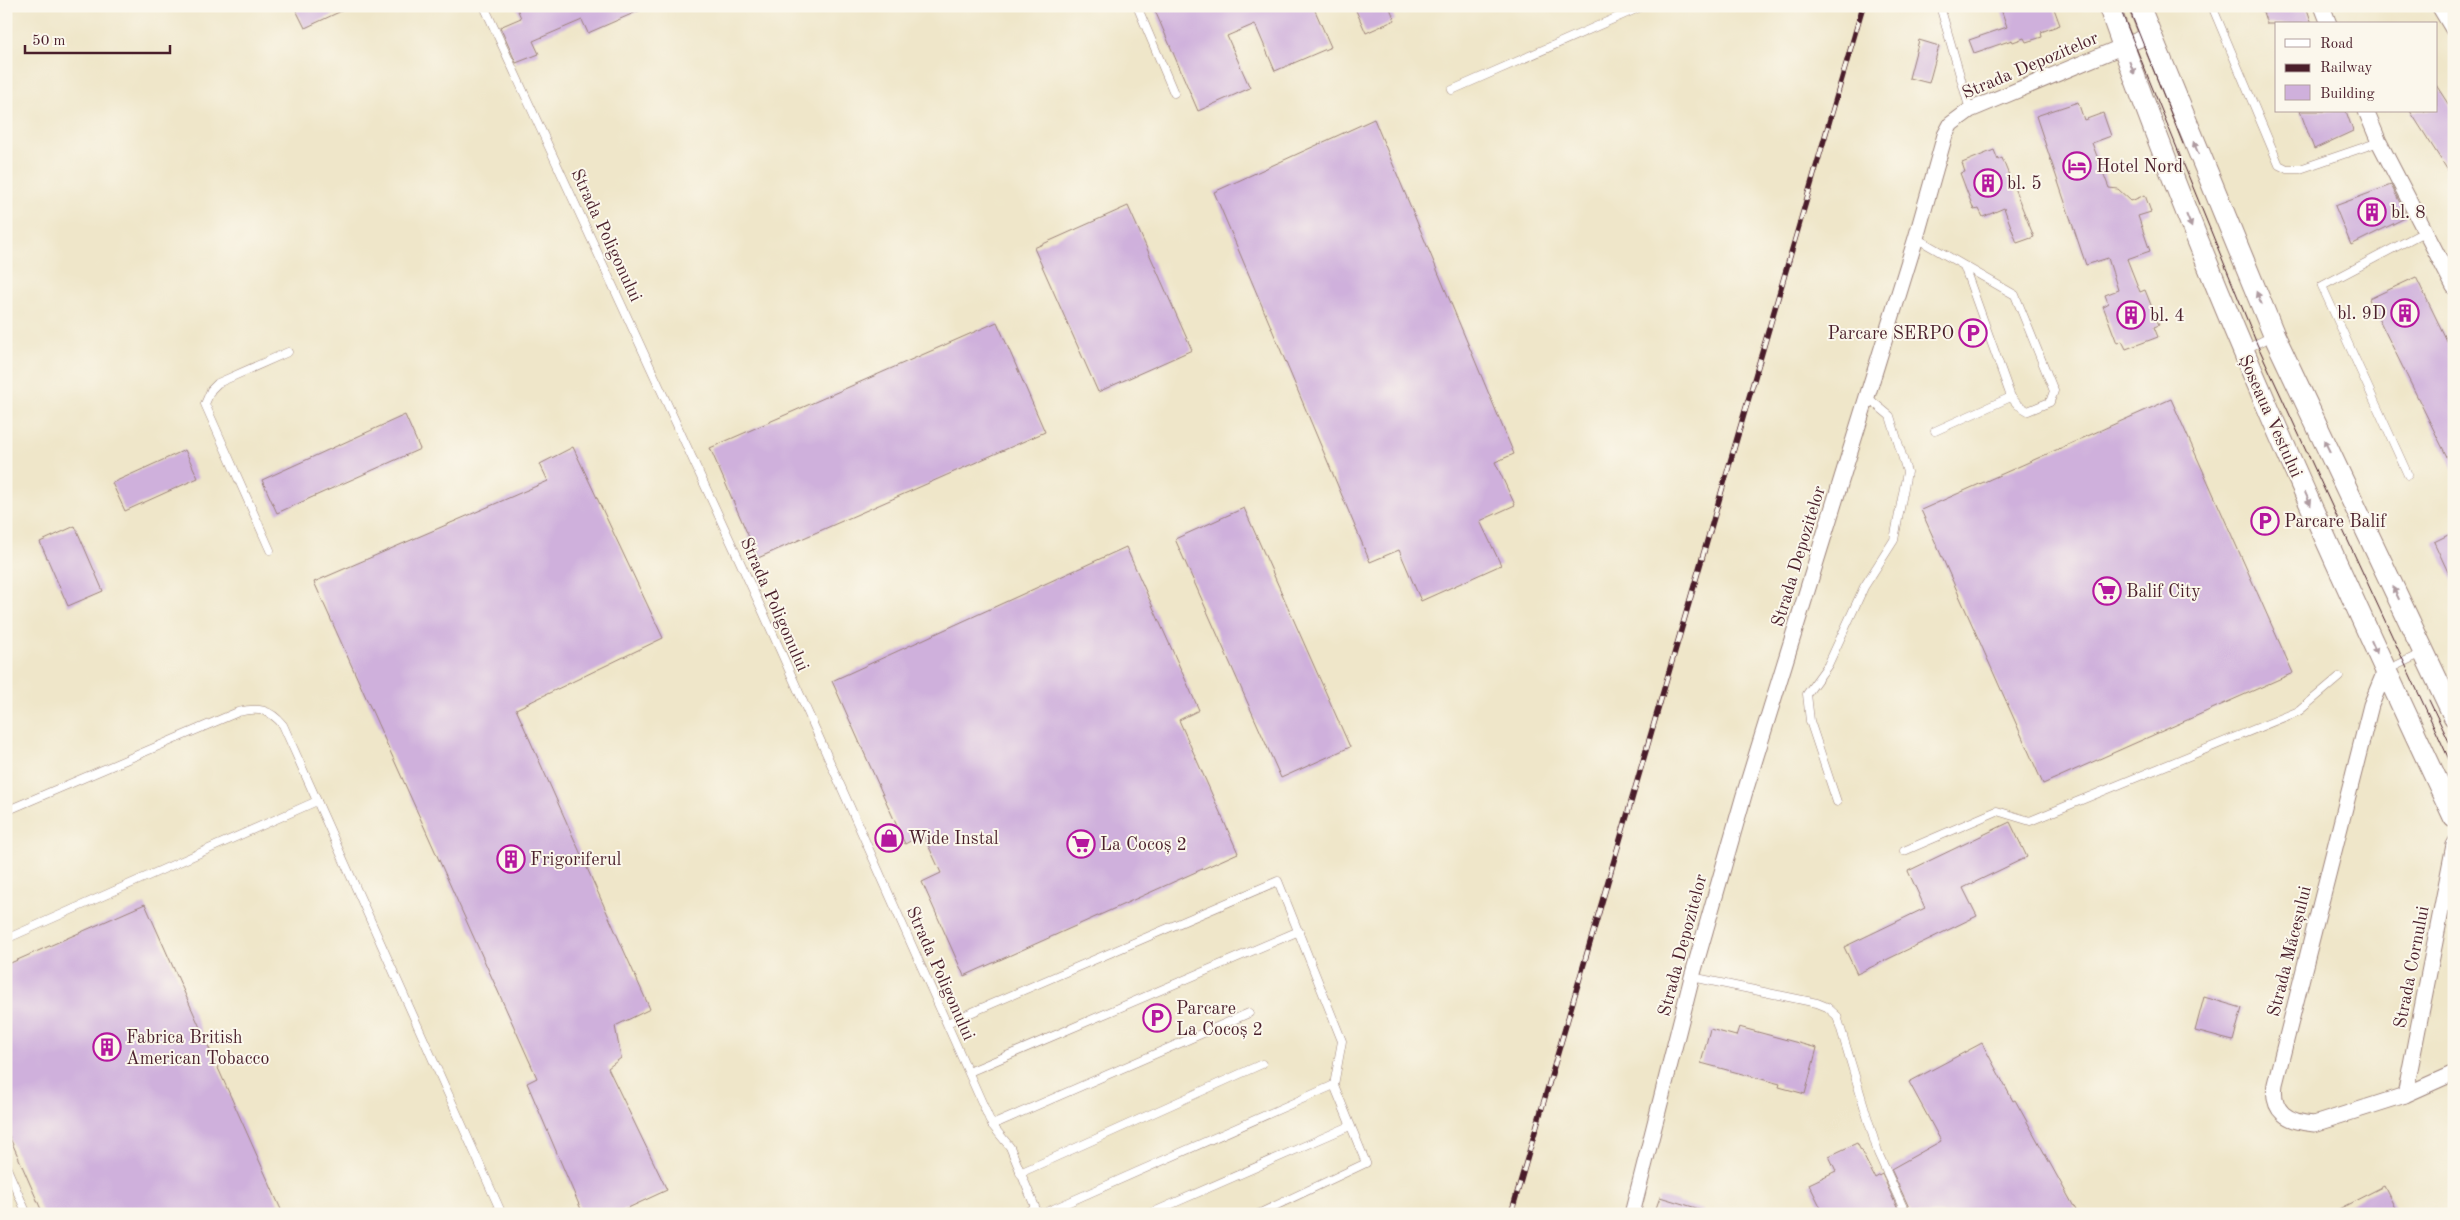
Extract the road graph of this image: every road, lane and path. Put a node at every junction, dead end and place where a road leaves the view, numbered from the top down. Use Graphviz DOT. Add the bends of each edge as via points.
graph roads {
  1 [pos="484,6"];
  2 [pos="1137,6"];
  3 [pos="1644,6"];
  4 [pos="1940,6"];
  5 [pos="2109,6"];
  6 [pos="2139,6"];
  7 [pos="2212,6"];
  8 [pos="2322,6"];
  9 [pos="2439,6"];
  10 [pos="2328,22"];
  11 [pos="2454,31"];
  12 [pos="2150,35"];
  13 [pos="2123,46"];
  14 [pos="1452,90"];
  15 [pos="1174,93"];
  16 [pos="1970,110"];
  17 [pos="2366,112"];
  18 [pos="2379,142"];
  19 [pos="2426,231"];
  20 [pos="1916,238"];
  21 [pos="1964,266"];
  22 [pos="2452,279"];
  23 [pos="2274,335"];
  24 [pos="2242,351"];
  25 [pos="288,352"];
  26 [pos="1867,397"];
  27 [pos="2010,397"];
  28 [pos="1936,431"];
  29 [pos="2408,475"];
  30 [pos="270,550"];
  31 [pos="2423,652"];
  32 [pos="2385,671"];
  33 [pos="2339,678"];
  34 [pos="2454,716"];
  35 [pos="317,802"];
  36 [pos="1837,802"];
  37 [pos="6,811"];
  38 [pos="2454,817"];
  39 [pos="2454,845"];
  40 [pos="1904,851"];
  41 [pos="1298,931"];
  42 [pos="6,939"];
  43 [pos="1692,977"];
  44 [pos="1249,1013"];
  45 [pos="947,1024"];
  46 [pos="1262,1064"];
  47 [pos="969,1072"];
  48 [pos="2454,1073"];
  49 [pos="1334,1085"];
  50 [pos="2405,1095"];
  51 [pos="992,1124"];
  52 [pos="1350,1126"];
  53 [pos="6,1166"];
  54 [pos="1020,1174"];
  55 [pos="1036,1211"];
  56 [pos="27,1214"];
  57 [pos="502,1214"];
  58 [pos="1023,1214"];
  59 [pos="1042,1214"];
  60 [pos="1149,1214"];
  61 [pos="1258,1214"];
  62 [pos="1632,1214"];
  63 [pos="1906,1214"];
  1 -- 45 [label="lane, Strada Poligonului" via="764,614"];
  2 -- 15 [label="lane"];
  3 -- 14 [label="lane"];
  4 -- 16 [label="lane"];
  5 -- 13 [label="main road, Șoseaua Vestului"];
  6 -- 12 [label="main road, Șoseaua Vestului"];
  7 -- 18 [label="lane" via="2279,165 2300,169"];
  8 -- 10 [label="street"];
  9 -- 11 [label="street"];
  12 -- 13 [label="street, Strada Depozitelor"];
  23 -- 12 [label="main road, Șoseaua Vestului, one-way"];
  13 -- 16 [label="street, Strada Depozitelor"];
  13 -- 24 [label="main road, Șoseaua Vestului, one-way"];
  16 -- 20 [label="street, Strada Depozitelor" via="1951,124 1945,135"];
  17 -- 18 [label="street"];
  18 -- 19 [label="street"];
  19 -- 22 [label="street"];
  19 -- 29 [label="lane" via="2322,286"];
  20 -- 21 [label="lane"];
  20 -- 26 [label="street, Strada Depozitelor"];
  21 -- 27 [label="lane"];
  21 -- 27 [label="lane" via="2015,295 2054,391 2050,402 2028,411"];
  23 -- 24 [label="lane"];
  31 -- 23 [label="main road, Șoseaua Vestului, one-way"];
  24 -- 32 [label="main road, Șoseaua Vestului, one-way"];
  25 -- 30 [label="lane" via="218,383 205,404"];
  26 -- 36 [label="lane" via="1890,416 1907,472 1894,540 1864,587 1828,665 1807,694 1810,721"];
  26 -- 43 [label="street, Strada Depozitelor" via="1744,795"];
  27 -- 28 [label="lane"];
  31 -- 32 [label="lane"];
  31 -- 34 [label="main road, Șoseaua Vestului"];
  32 -- 38 [label="main road, Șoseaua Vestului"];
  32 -- 50 [label="street, Strada Măceșului" via="2369,714 2273,1098 2278,1109 2291,1118 2314,1124"];
  33 -- 40 [label="lane" via="2299,711 2030,821 1997,811"];
  35 -- 37 [label="lane" via="283,725 276,716 252,708"];
  35 -- 42 [label="lane"];
  35 -- 57 [label="lane"];
  39 -- 50 [label="street, Strada Cornului"];
  41 -- 45 [label="lane" via="1278,881"];
  41 -- 47 [label="lane"];
  41 -- 49 [label="lane" via="1342,1041"];
  43 -- 62 [label="street, Strada Depozitelor"];
  43 -- 63 [label="lane" via="1817,1004 1837,1016 1878,1153"];
  44 -- 51 [label="lane"];
  45 -- 47 [label="lane, Strada Poligonului"];
  46 -- 54 [label="lane"];
  47 -- 51 [label="lane, Strada Poligonului"];
  48 -- 50 [label="street"];
  49 -- 52 [label="lane"];
  49 -- 59 [label="lane"];
  51 -- 54 [label="lane, Strada Poligonului" via="1010,1147"];
  52 -- 60 [label="lane"];
  52 -- 61 [label="lane" via="1366,1163"];
  53 -- 56 [label="lane"];
  54 -- 55 [label="lane, Strada Poligonului"];
  55 -- 58 [label="lane"];
}
